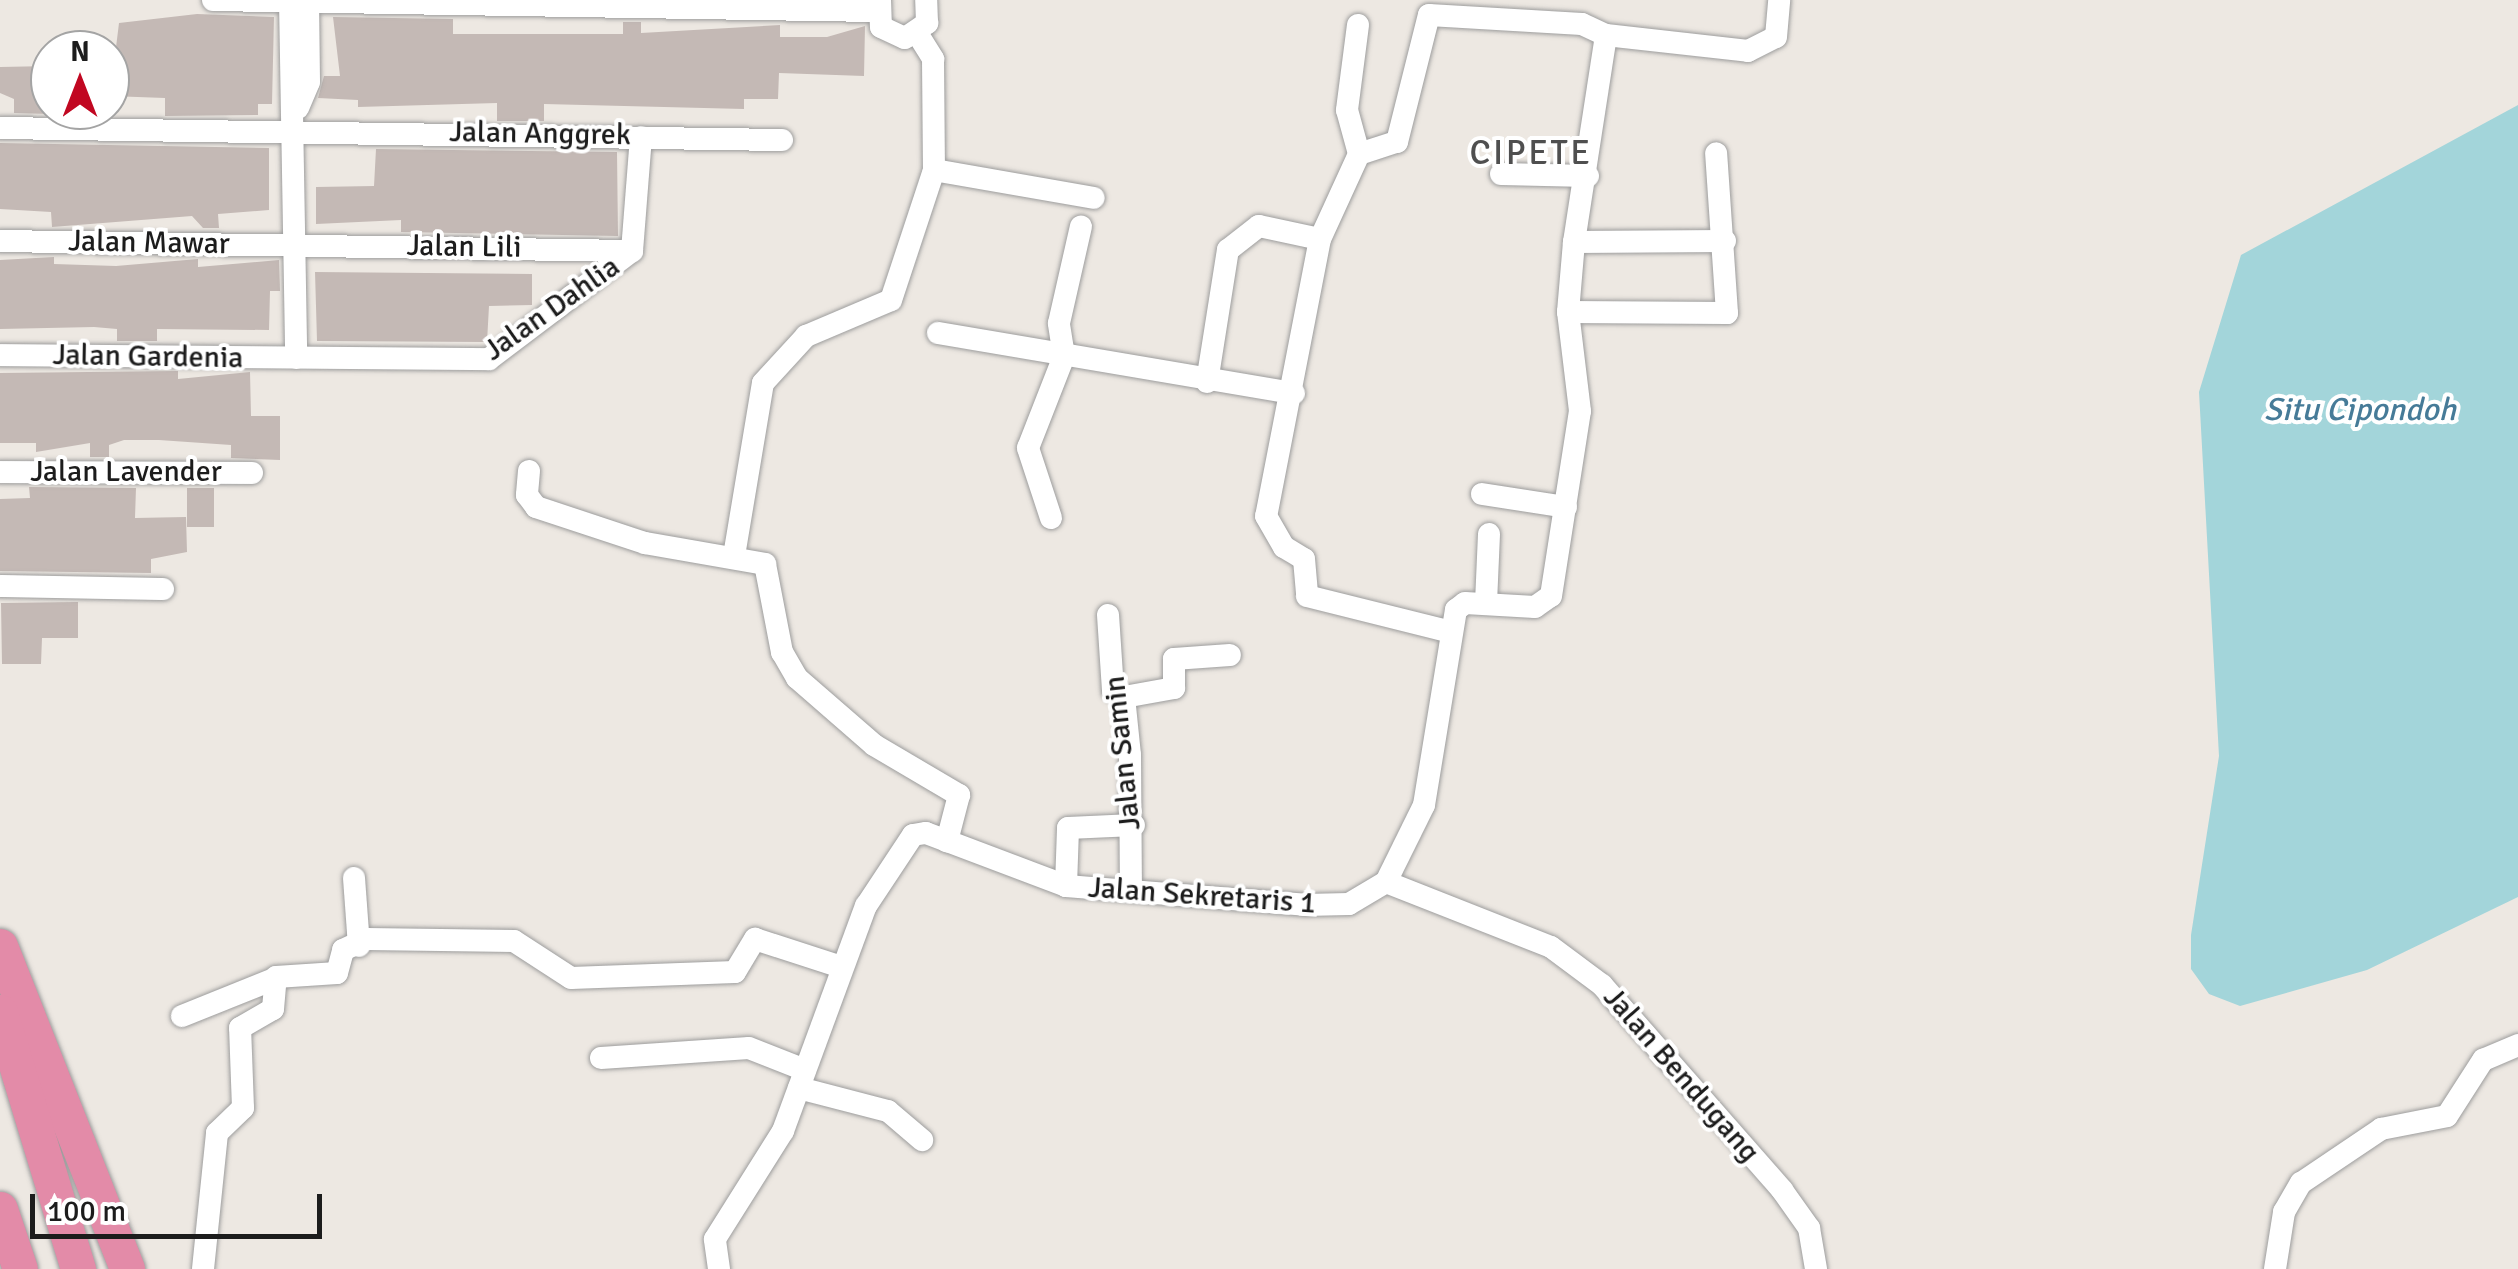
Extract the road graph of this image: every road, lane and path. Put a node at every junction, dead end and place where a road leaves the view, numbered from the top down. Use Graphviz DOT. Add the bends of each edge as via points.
graph roads {
  1 [pos="213,0"];
  2 [pos="926,0"];
  3 [pos="1779,0"];
  4 [pos="299,1"];
  5 [pos="878,5"];
  6 [pos="1358,25"];
  7 [pos="917,34"];
  8 [pos="1606,36"];
  9 [pos="298,119"];
  10 [pos="0,128"];
  11 [pos="641,137"];
  12 [pos="782,140"];
  13 [pos="1716,153"];
  14 [pos="1359,154"];
  15 [pos="934,170"];
  16 [pos="1501,174"];
  17 [pos="1588,176"];
  18 [pos="1094,198"];
  19 [pos="1081,226"];
  20 [pos="1320,239"];
  21 [pos="0,241"];
  22 [pos="1725,241"];
  23 [pos="1574,242"];
  24 [pos="297,244"];
  25 [pos="632,250"];
  26 [pos="1568,312"];
  27 [pos="938,334"];
  28 [pos="0,355"];
  29 [pos="1064,356"];
  30 [pos="296,358"];
  31 [pos="1207,382"];
  32 [pos="1294,394"];
  33 [pos="529,471"];
  34 [pos="0,472"];
  35 [pos="252,473"];
  36 [pos="1482,494"];
  37 [pos="1566,507"];
  38 [pos="1052,518"];
  39 [pos="1489,534"];
  40 [pos="734,556"];
  41 [pos="0,586"];
  42 [pos="163,588"];
  43 [pos="1486,603"];
  44 [pos="1108,615"];
  45 [pos="1451,632"];
  46 [pos="1230,655"];
  47 [pos="1124,697"];
  48 [pos="1134,825"];
  49 [pos="947,841"];
  50 [pos="354,878"];
  51 [pos="1386,882"];
  52 [pos="1066,886"];
  53 [pos="1131,891"];
  54 [pos="0,946"];
  55 [pos="359,946"];
  56 [pos="841,967"];
  57 [pos="274,979"];
  58 [pos="0,1012"];
  59 [pos="182,1016"];
  60 [pos="2518,1045"];
  61 [pos="601,1058"];
  62 [pos="802,1079"];
  63 [pos="922,1140"];
  64 [pos="2,1217"];
  65 [pos="20,1269"];
  66 [pos="78,1269"];
  67 [pos="127,1269"];
  68 [pos="203,1269"];
  69 [pos="719,1269"];
  70 [pos="1816,1269"];
  71 [pos="2275,1269"];
  1 -- 4 [label="street"];
  2 -- 7 [label="street" via="929,16"];
  3 -- 8 [label="street" via="1776,37 1759,49"];
  4 -- 5 [label="street"];
  4 -- 9 [label="street" via="288,81"];
  5 -- 7 [label="street" via="892,36"];
  6 -- 14 [label="street" via="1347,110"];
  7 -- 15 [label="street" via="933,59"];
  8 -- 14 [label="street" via="1582,24 1429,15 1397,142"];
  8 -- 17 [label="street"];
  9 -- 10 [label="street, Jalan Anggrek"];
  9 -- 11 [label="street, Jalan Anggrek"];
  9 -- 24 [label="street"];
  11 -- 12 [label="street, Jalan Anggrek"];
  11 -- 25 [label="street, Jalan Dahlia"];
  13 -- 22 [label="street"];
  14 -- 20 [label="street"];
  15 -- 18 [label="street"];
  15 -- 40 [label="street" via="891,300 806,336 763,383"];
  16 -- 17 [label="street"];
  17 -- 23 [label="street"];
  19 -- 29 [label="street" via="1059,323"];
  20 -- 31 [label="street" via="1259,226 1228,250"];
  20 -- 32 [label="street"];
  21 -- 24 [label="street, Jalan Mawar"];
  22 -- 23 [label="street"];
  22 -- 26 [label="street" via="1727,313"];
  23 -- 26 [label="street"];
  24 -- 25 [label="street, Jalan Lili"];
  24 -- 30 [label="street"];
  25 -- 30 [label="street, Jalan Dahlia" via="489,359"];
  26 -- 37 [label="street" via="1580,394"];
  27 -- 29 [label="street"];
  28 -- 30 [label="street, Jalan Gardenia"];
  29 -- 31 [label="street"];
  29 -- 38 [label="street" via="1028,448"];
  31 -- 32 [label="street"];
  32 -- 45 [label="street" via="1266,516 1284,547 1304,559 1304,590 1313,600"];
  33 -- 40 [label="street" via="527,495 536,507 645,544"];
  34 -- 35 [label="street, Jalan Lavender"];
  36 -- 37 [label="street"];
  37 -- 43 [label="street" via="1547,605"];
  39 -- 43 [label="street"];
  40 -- 49 [label="street" via="768,568 782,652 798,678 874,745 959,795"];
  41 -- 42 [label="street"];
  43 -- 45 [label="street" via="1460,606"];
  44 -- 47 [label="street, Jalan Samin" via="1113,692"];
  45 -- 51 [label="street" via="1441,737 1424,805"];
  46 -- 47 [label="street" via="1174,659 1174,688"];
  47 -- 48 [label="street, Jalan Samin"];
  48 -- 52 [label="street" via="1068,828"];
  48 -- 53 [label="street, Jalan Samin"];
  49 -- 52 [label="street, Jalan Sekretaris 1"];
  49 -- 56 [label="street, Jalan Sekretaris 1" via="918,832 892,858"];
  50 -- 55 [label="street"];
  51 -- 53 [label="street, Jalan Sekretaris 1" via="1349,904"];
  51 -- 70 [label="street, Jalan Bendugang" via="1551,947 1602,984 1782,1190 1809,1228"];
  52 -- 53 [label="street, Jalan Sekretaris 1"];
  54 -- 67 [label="highway"];
  55 -- 56 [label="street" via="367,940 514,941 571,978 735,972 755,939"];
  55 -- 57 [label="street" via="343,950 337,973 298,970"];
  56 -- 62 [label="street, Jalan Sekretaris 1"];
  57 -- 59 [label="street"];
  57 -- 68 [label="street" via="273,1009 248,1016 240,1028 243,1108 217,1133"];
  58 -- 66 [label="highway"];
  60 -- 71 [label="street" via="2483,1060 2447,1116 2381,1129 2302,1183 2284,1212"];
  61 -- 62 [label="street" via="749,1048"];
  62 -- 63 [label="street" via="888,1111"];
  62 -- 69 [label="street, Jalan Sekretaris 1" via="783,1131 715,1239"];
  64 -- 65 [label="highway"];
}
